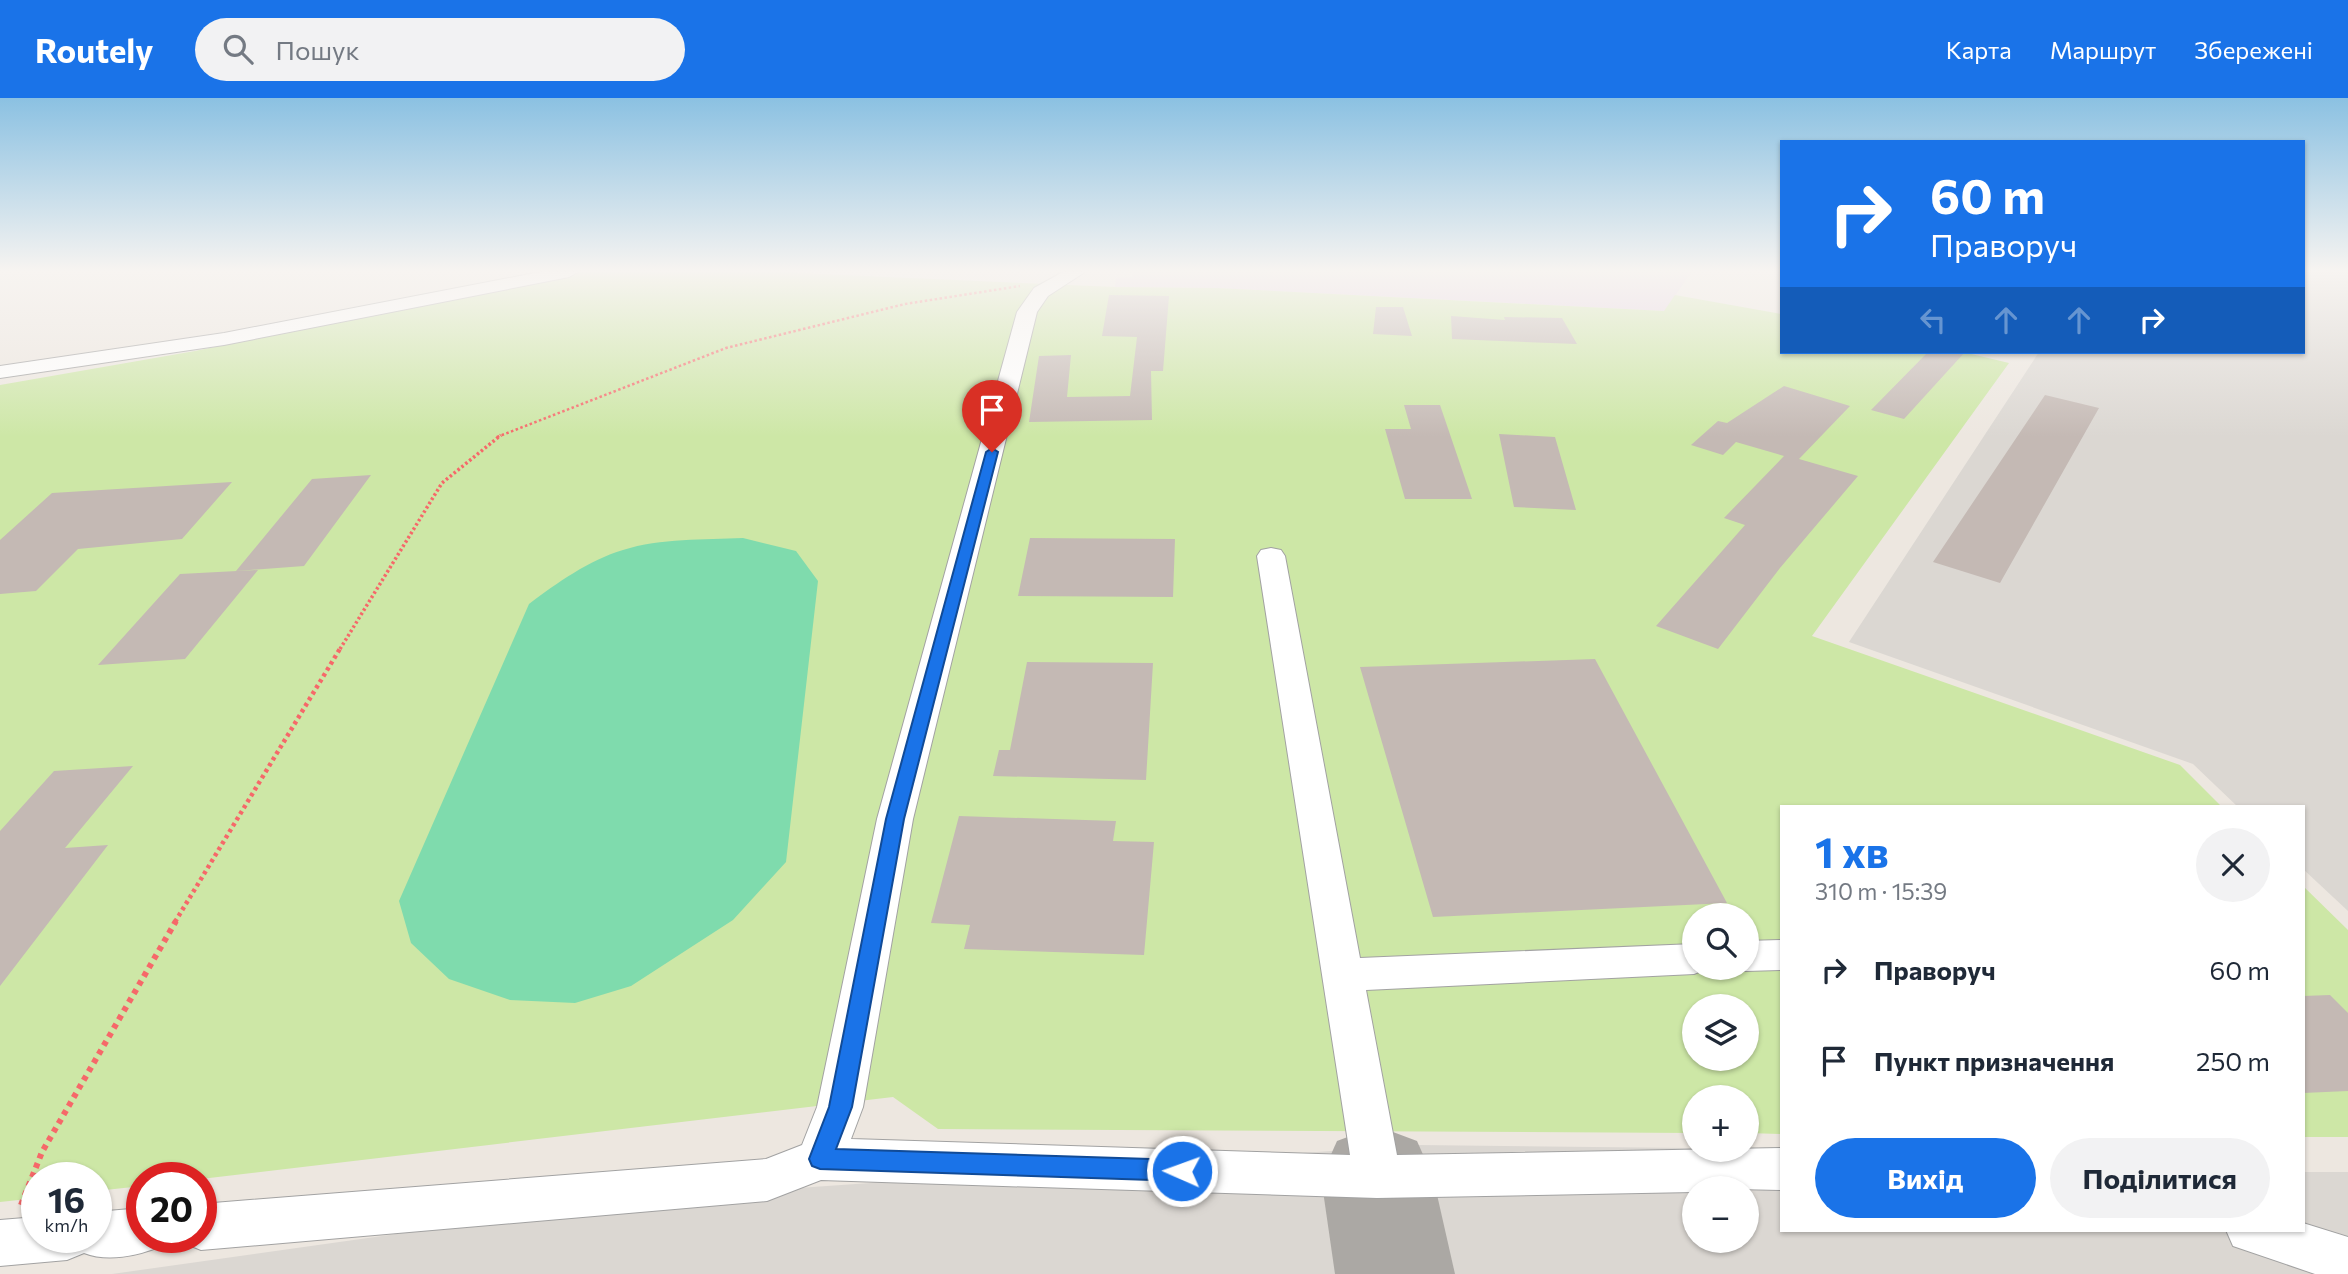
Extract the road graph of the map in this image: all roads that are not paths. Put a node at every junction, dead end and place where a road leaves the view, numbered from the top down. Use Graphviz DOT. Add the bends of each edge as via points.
graph roads {
  1 [pos="286,327"];
  2 [pos="1023,327"];
  3 [pos="0,372"];
  4 [pos="1270,556"];
  5 [pos="1780,955"];
  6 [pos="1759,956"];
  7 [pos="1682,960"];
  8 [pos="1342,975"];
  9 [pos="820,1159"];
  10 [pos="1780,1169"];
  11 [pos="1377,1177"];
  12 [pos="217,1226"];
  13 [pos="2256,1232"];
  14 [pos="21,1243"];
  15 [pos="2,1246"];
  16 [pos="2348,1261"];
  1 -- 3 [label="street"];
  2 -- 9 [label="street" via="895,819 841,1107"];
  4 -- 8 [label="street"];
  5 -- 6 [label="street"];
  7 -- 8 [label="street"];
  8 -- 11 [label="street"];
  9 -- 11 [label="street"];
  9 -- 12 [label="street" via="767,1180"];
  10 -- 11 [label="street"];
  13 -- 16 [label="street"];
  14 -- 15 [label="street"];
}
